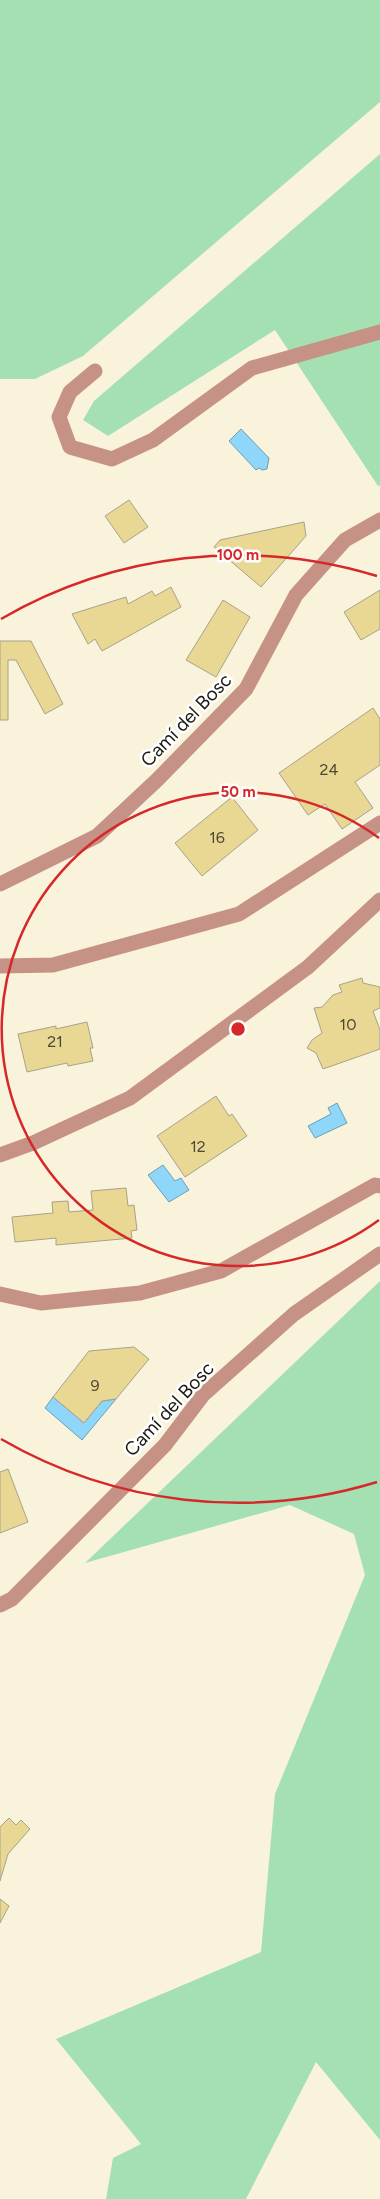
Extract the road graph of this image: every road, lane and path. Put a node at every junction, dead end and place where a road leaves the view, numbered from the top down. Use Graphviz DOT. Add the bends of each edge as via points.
graph roads {
  1 [pos="380,332"];
  2 [pos="95,370"];
  3 [pos="380,520"];
  4 [pos="380,823"];
  5 [pos="0,884"];
  6 [pos="380,900"];
  7 [pos="0,966"];
  8 [pos="0,1154"];
  9 [pos="380,1186"];
  10 [pos="380,1254"];
  11 [pos="0,1294"];
  12 [pos="0,1605"];
  1 -- 2 [label="street" via="252,368 153,440 112,459 70,447 59,417 70,392"];
  3 -- 5 [label="street, Camí del Bosc" via="345,540 296,595 246,689 157,780 97,836"];
  4 -- 7 [label="street" via="239,914 53,965"];
  6 -- 8 [label="street" via="308,967 130,1098 34,1143"];
  9 -- 11 [label="street" via="375,1185 221,1271 140,1293 41,1303"];
  10 -- 12 [label="street, Camí del Bosc" via="294,1314 203,1395 165,1445 12,1599"];
}
